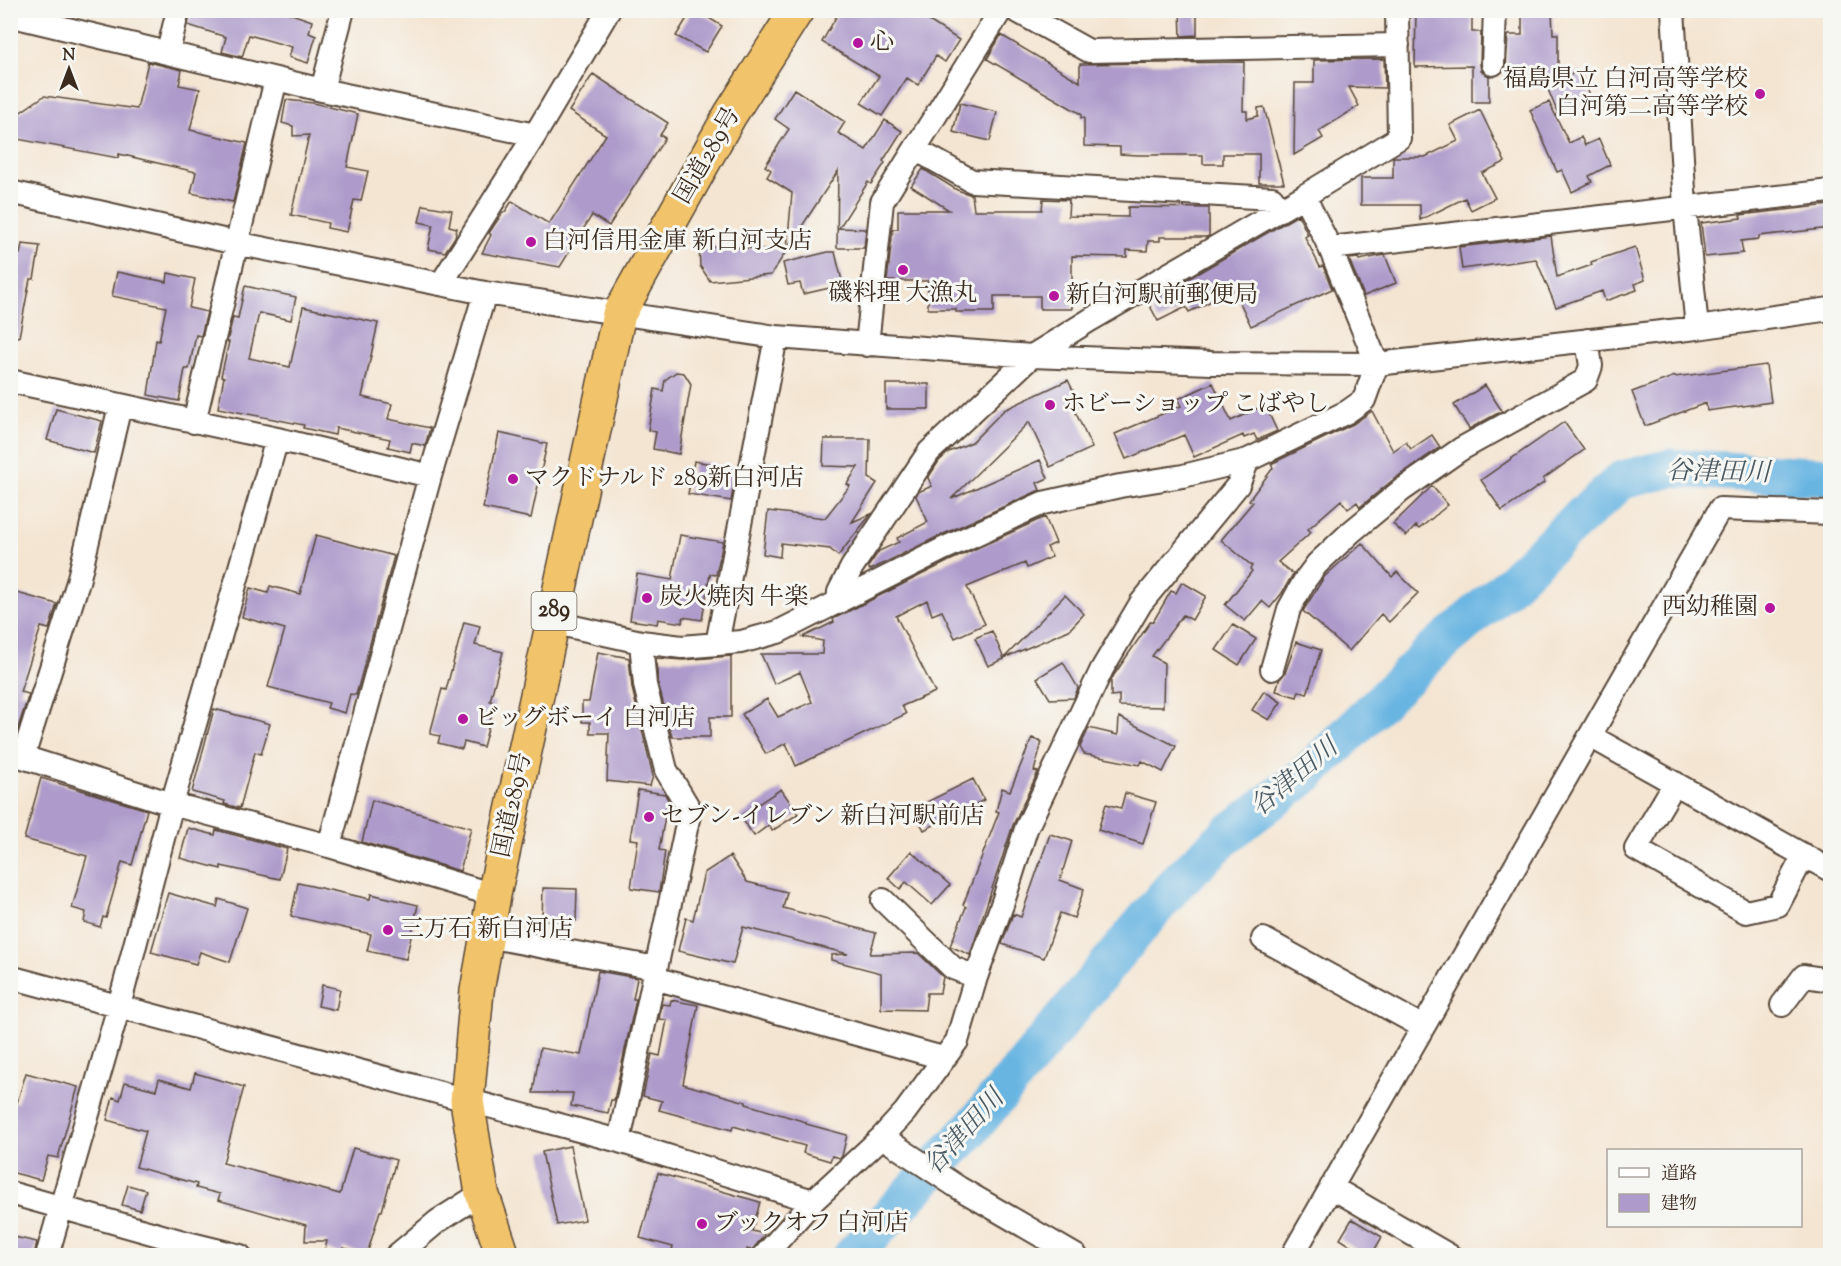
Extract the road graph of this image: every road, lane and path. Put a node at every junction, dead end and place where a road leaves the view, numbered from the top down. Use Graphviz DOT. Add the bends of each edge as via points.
graph roads {
  1 [pos="178,10"];
  2 [pos="343,10"];
  3 [pos="609,10"];
  4 [pos="797,10"];
  5 [pos="1001,10"];
  6 [pos="1015,10"];
  7 [pos="1397,10"];
  8 [pos="1495,10"];
  9 [pos="1673,10"];
  10 [pos="12,17"];
  11 [pos="1398,45"];
  12 [pos="168,52"];
  13 [pos="1493,64"];
  14 [pos="276,79"];
  15 [pos="321,90"];
  16 [pos="535,135"];
  17 [pos="915,149"];
  18 [pos="1830,191"];
  19 [pos="10,192"];
  20 [pos="1304,196"];
  21 [pos="1685,207"];
  22 [pos="1281,209"];
  23 [pos="236,243"];
  24 [pos="1330,248"];
  25 [pos="441,284"];
  26 [pos="485,293"];
  27 [pos="1830,309"];
  28 [pos="619,314"];
  29 [pos="1697,327"];
  30 [pos="777,337"];
  31 [pos="1587,340"];
  32 [pos="867,345"];
  33 [pos="1032,356"];
  34 [pos="1377,364"];
  35 [pos="10,381"];
  36 [pos="120,406"];
  37 [pos="194,422"];
  38 [pos="277,439"];
  39 [pos="1248,460"];
  40 [pos="429,476"];
  41 [pos="1830,513"];
  42 [pos="838,603"];
  43 [pos="551,622"];
  44 [pos="641,642"];
  45 [pos="717,644"];
  46 [pos="1272,669"];
  47 [pos="1590,736"];
  48 [pos="17,755"];
  49 [pos="1675,783"];
  50 [pos="172,804"];
  51 [pos="329,846"];
  52 [pos="1804,855"];
  53 [pos="1830,870"];
  54 [pos="494,895"];
  55 [pos="883,900"];
  56 [pos="487,936"];
  57 [pos="1263,939"];
  58 [pos="655,973"];
  59 [pos="10,977"];
  60 [pos="976,977"];
  61 [pos="1830,980"];
  62 [pos="1782,1005"];
  63 [pos="119,1006"];
  64 [pos="1423,1027"];
  65 [pos="944,1058"];
  66 [pos="467,1101"];
  67 [pos="620,1141"];
  68 [pos="891,1142"];
  69 [pos="1331,1187"];
  70 [pos="10,1193"];
  71 [pos="482,1193"];
  72 [pos="813,1200"];
  73 [pos="62,1207"];
  74 [pos="48,1256"];
  75 [pos="240,1256"];
  76 [pos="396,1256"];
  77 [pos="503,1256"];
  78 [pos="764,1256"];
  79 [pos="1076,1256"];
  80 [pos="1292,1256"];
  81 [pos="1450,1256"];
  1 -- 12 [label="street"];
  2 -- 15 [label="street"];
  3 -- 16 [label="street"];
  4 -- 28 [label="highway, 国道289号 / 289" via="730,115"];
  5 -- 17 [label="street"];
  6 -- 11 [label="street" via="1089,51"];
  7 -- 11 [label="street"];
  8 -- 13 [label="street"];
  9 -- 21 [label="street"];
  10 -- 12 [label="street"];
  11 -- 20 [label="street" via="1399,138"];
  12 -- 14 [label="street"];
  14 -- 15 [label="street"];
  14 -- 23 [label="street"];
  15 -- 16 [label="street"];
  16 -- 25 [label="street"];
  17 -- 22 [label="street" via="972,181 1272,198"];
  17 -- 32 [label="street" via="882,202"];
  18 -- 21 [label="street"];
  19 -- 23 [label="street"];
  20 -- 22 [label="street"];
  20 -- 24 [label="street"];
  21 -- 24 [label="street"];
  21 -- 29 [label="street"];
  22 -- 33 [label="street"];
  23 -- 25 [label="street"];
  23 -- 37 [label="street"];
  24 -- 34 [label="street"];
  25 -- 26 [label="street"];
  26 -- 28 [label="street"];
  26 -- 40 [label="street"];
  27 -- 29 [label="street"];
  28 -- 30 [label="street"];
  28 -- 43 [label="highway, 国道289号 / 289"];
  29 -- 31 [label="street"];
  30 -- 32 [label="street"];
  30 -- 45 [label="street"];
  31 -- 34 [label="street"];
  31 -- 46 [label="street" via="1591,366 1586,380 1461,449 1402,490 1317,564 1289,609"];
  32 -- 33 [label="street"];
  33 -- 34 [label="street"];
  33 -- 42 [label="street" via="929,452 852,567 839,592"];
  34 -- 39 [label="street" via="1364,400"];
  35 -- 36 [label="street"];
  36 -- 37 [label="street"];
  36 -- 48 [label="street" via="78,582"];
  37 -- 38 [label="street"];
  38 -- 40 [label="street"];
  38 -- 50 [label="street"];
  39 -- 42 [label="street" via="1043,503"];
  39 -- 60 [label="street" via="1238,485 1141,603 1102,669 1026,829"];
  40 -- 51 [label="street"];
  41 -- 47 [label="street" via="1720,509"];
  42 -- 45 [label="street" via="778,632"];
  43 -- 44 [label="street"];
  43 -- 54 [label="highway, 国道289号 / 289"];
  44 -- 45 [label="street" via="682,647"];
  44 -- 58 [label="street" via="645,685 666,770 690,810"];
  47 -- 49 [label="street"];
  47 -- 64 [label="street"];
  48 -- 50 [label="street"];
  49 -- 52 [label="street"];
  49 -- 52 [label="street" via="1636,849 1746,912 1778,905"];
  50 -- 51 [label="street"];
  50 -- 63 [label="street"];
  51 -- 54 [label="street"];
  52 -- 53 [label="street"];
  54 -- 56 [label="highway, 国道289号 / 289"];
  55 -- 60 [label="street" via="952,968"];
  56 -- 58 [label="street"];
  56 -- 66 [label="highway, 国道289号 / 289" via="477,991"];
  57 -- 64 [label="street"];
  58 -- 65 [label="street"];
  58 -- 67 [label="street"];
  59 -- 63 [label="street"];
  60 -- 65 [label="street" via="957,1041"];
  61 -- 62 [label="street" via="1804,976"];
  63 -- 66 [label="street"];
  63 -- 73 [label="street"];
  64 -- 69 [label="street"];
  65 -- 68 [label="street" via="905,1112"];
  66 -- 67 [label="street"];
  66 -- 71 [label="highway, 国道289号 / 289"];
  67 -- 72 [label="street"];
  68 -- 72 [label="street"];
  68 -- 79 [label="street" via="959,1188"];
  69 -- 80 [label="street"];
  69 -- 81 [label="street"];
  70 -- 73 [label="street"];
  71 -- 76 [label="street" via="438,1221"];
  71 -- 77 [label="highway, 国道289号 / 289"];
  72 -- 78 [label="street"];
  73 -- 74 [label="street"];
  73 -- 75 [label="street"];
}
